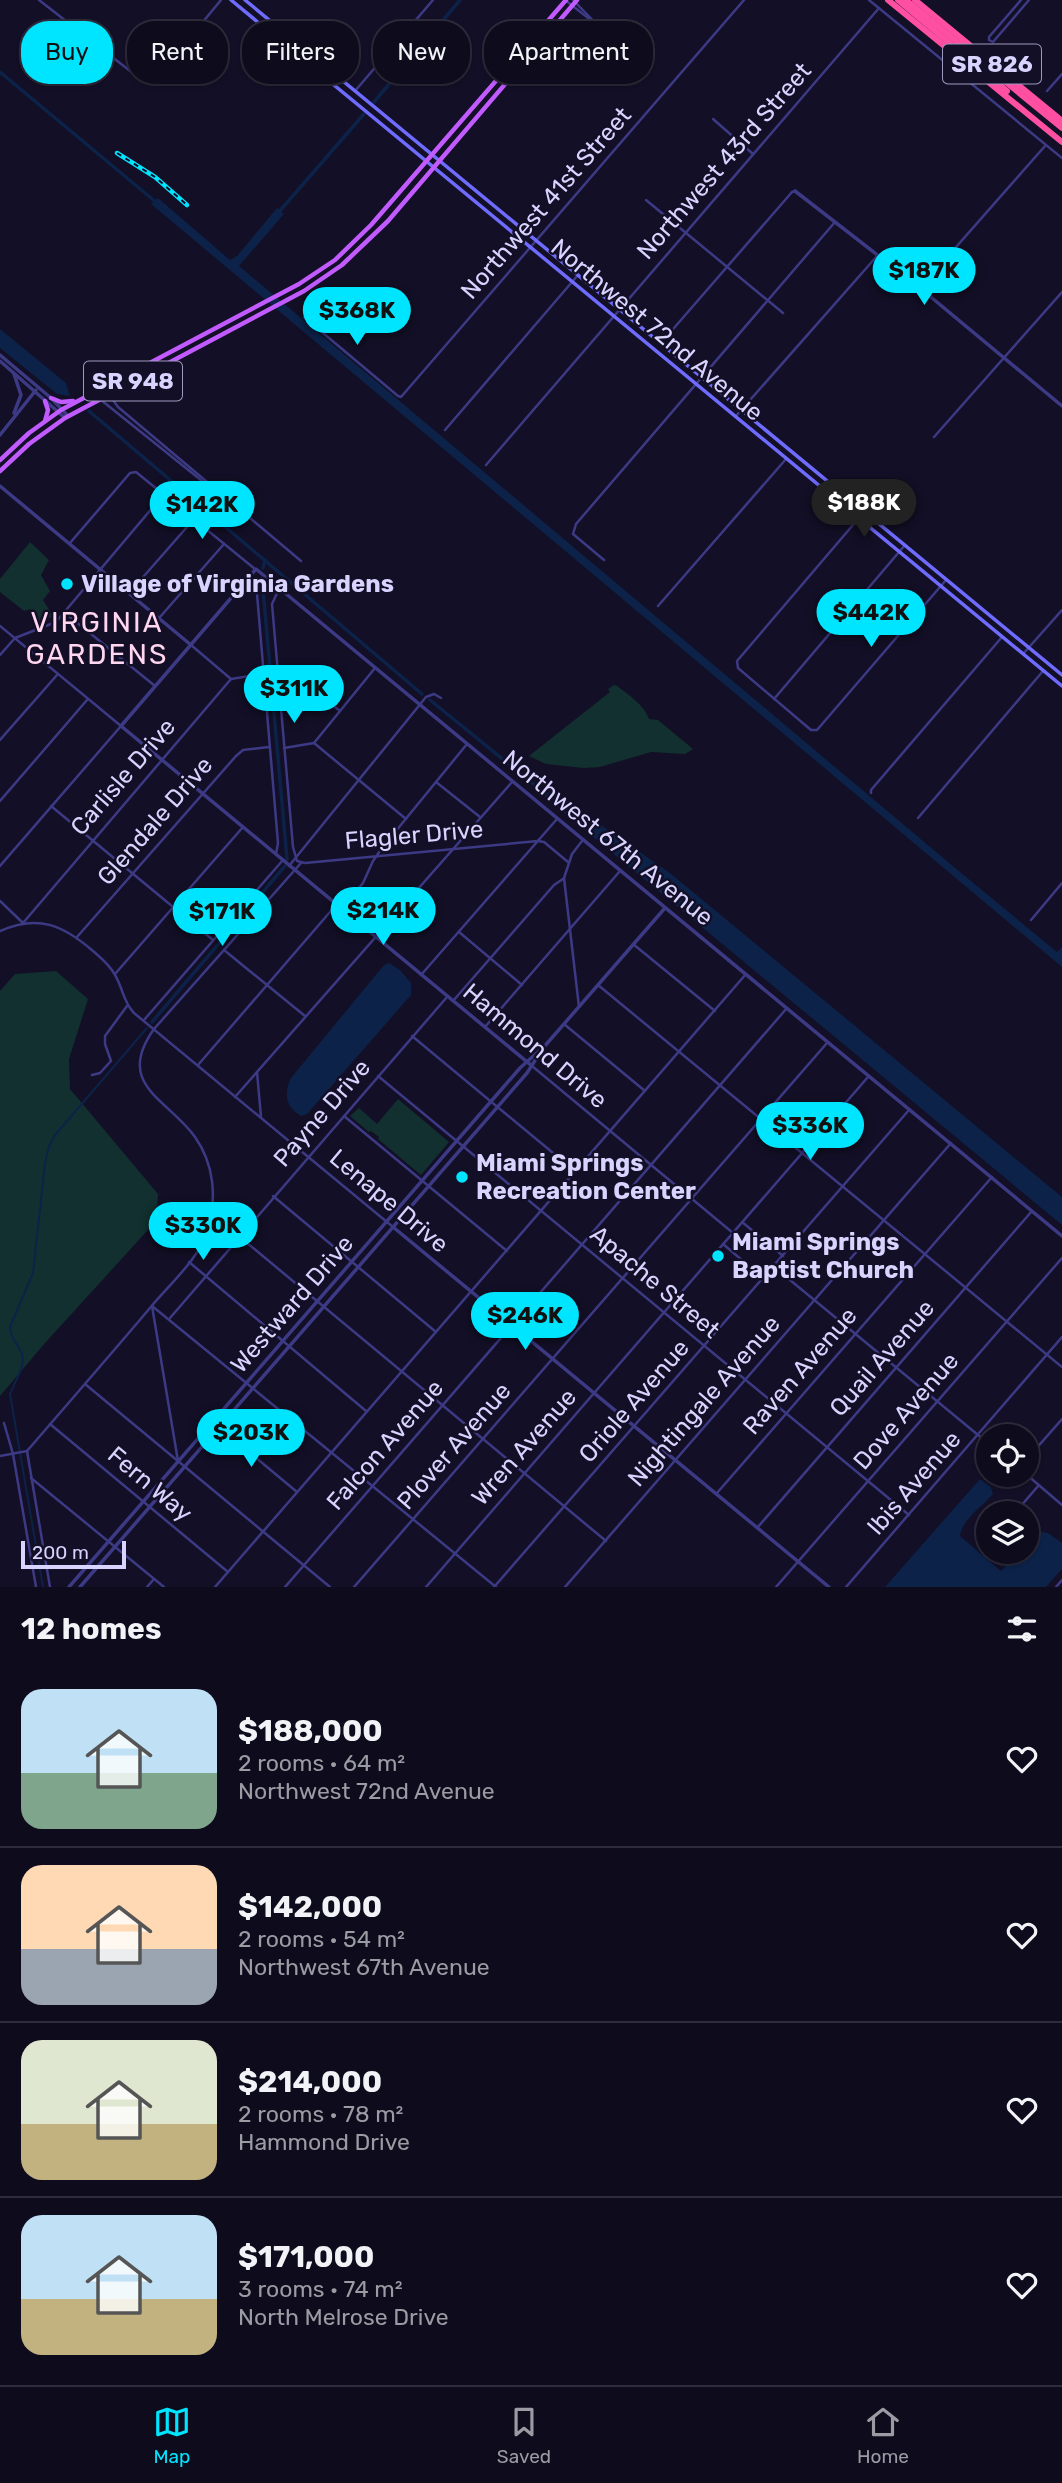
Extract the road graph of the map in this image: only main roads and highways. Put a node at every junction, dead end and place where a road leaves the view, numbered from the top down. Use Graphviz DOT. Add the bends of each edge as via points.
graph roads {
  1 [pos="231,0"];
  2 [pos="245,0"];
  3 [pos="566,0"];
  4 [pos="906,0"];
  5 [pos="915,0"];
  6 [pos="891,1"];
  7 [pos="574,2"];
  8 [pos="256,21"];
  9 [pos="270,21"];
  10 [pos="548,21"];
  11 [pos="558,21"];
  12 [pos="333,84"];
  13 [pos="346,84"];
  14 [pos="493,84"];
  15 [pos="505,84"];
  16 [pos="1062,121"];
  17 [pos="1062,128"];
  18 [pos="1062,136"];
  19 [pos="1062,142"];
  20 [pos="432,154"];
  21 [pos="439,160"];
  22 [pos="426,161"];
  23 [pos="433,167"];
  24 [pos="660,343"];
  25 [pos="660,354"];
  26 [pos="51,398"];
  27 [pos="45,401"];
  28 [pos="78,401"];
  29 [pos="45,421"];
  30 [pos="0,460"];
  31 [pos="0,471"];
  32 [pos="813,471"];
  33 [pos="803,473"];
  34 [pos="1062,675"];
  35 [pos="1062,686"];
  1 -- 8 [label="main road, Northwest 72nd Avenue"];
  2 -- 9 [label="main road, Northwest 72nd Avenue"];
  3 -- 10 [label="main road, SR 948"];
  4 -- 17 [label="highway"];
  5 -- 16 [label="highway, SR 826"];
  6 -- 18 [label="highway"];
  6 -- 19 [label="highway, SR 826"];
  7 -- 11 [label="main road, SR 948"];
  12 -- 22 [label="main road, Northwest 72nd Avenue"];
  13 -- 20 [label="main road, Northwest 72nd Avenue"];
  14 -- 20 [label="main road, SR 948"];
  15 -- 21 [label="main road, SR 948"];
  20 -- 21 [label="main road, Northwest 72nd Avenue"];
  20 -- 22 [label="main road, SR 948"];
  21 -- 23 [label="main road, SR 948"];
  21 -- 24 [label="main road, Northwest 72nd Avenue"];
  22 -- 23 [label="main road, Northwest 72nd Avenue"];
  22 -- 28 [label="main road, SR 948" via="371,225 318,272"];
  23 -- 25 [label="main road, Northwest 72nd Avenue"];
  23 -- 31 [label="main road, SR 948" via="355,254 324,278 66,417"];
  24 -- 25 [label="main road"];
  24 -- 32 [label="main road, Northwest 72nd Avenue"];
  25 -- 33 [label="main road, Northwest 72nd Avenue"];
  26 -- 28 [label="main road"];
  27 -- 29 [label="main road"];
  28 -- 29 [label="main road, SR 948"];
  29 -- 30 [label="main road, SR 948"];
  32 -- 33 [label="main road"];
  32 -- 34 [label="main road, Northwest 72nd Avenue"];
  33 -- 35 [label="main road, Northwest 72nd Avenue"];
}
